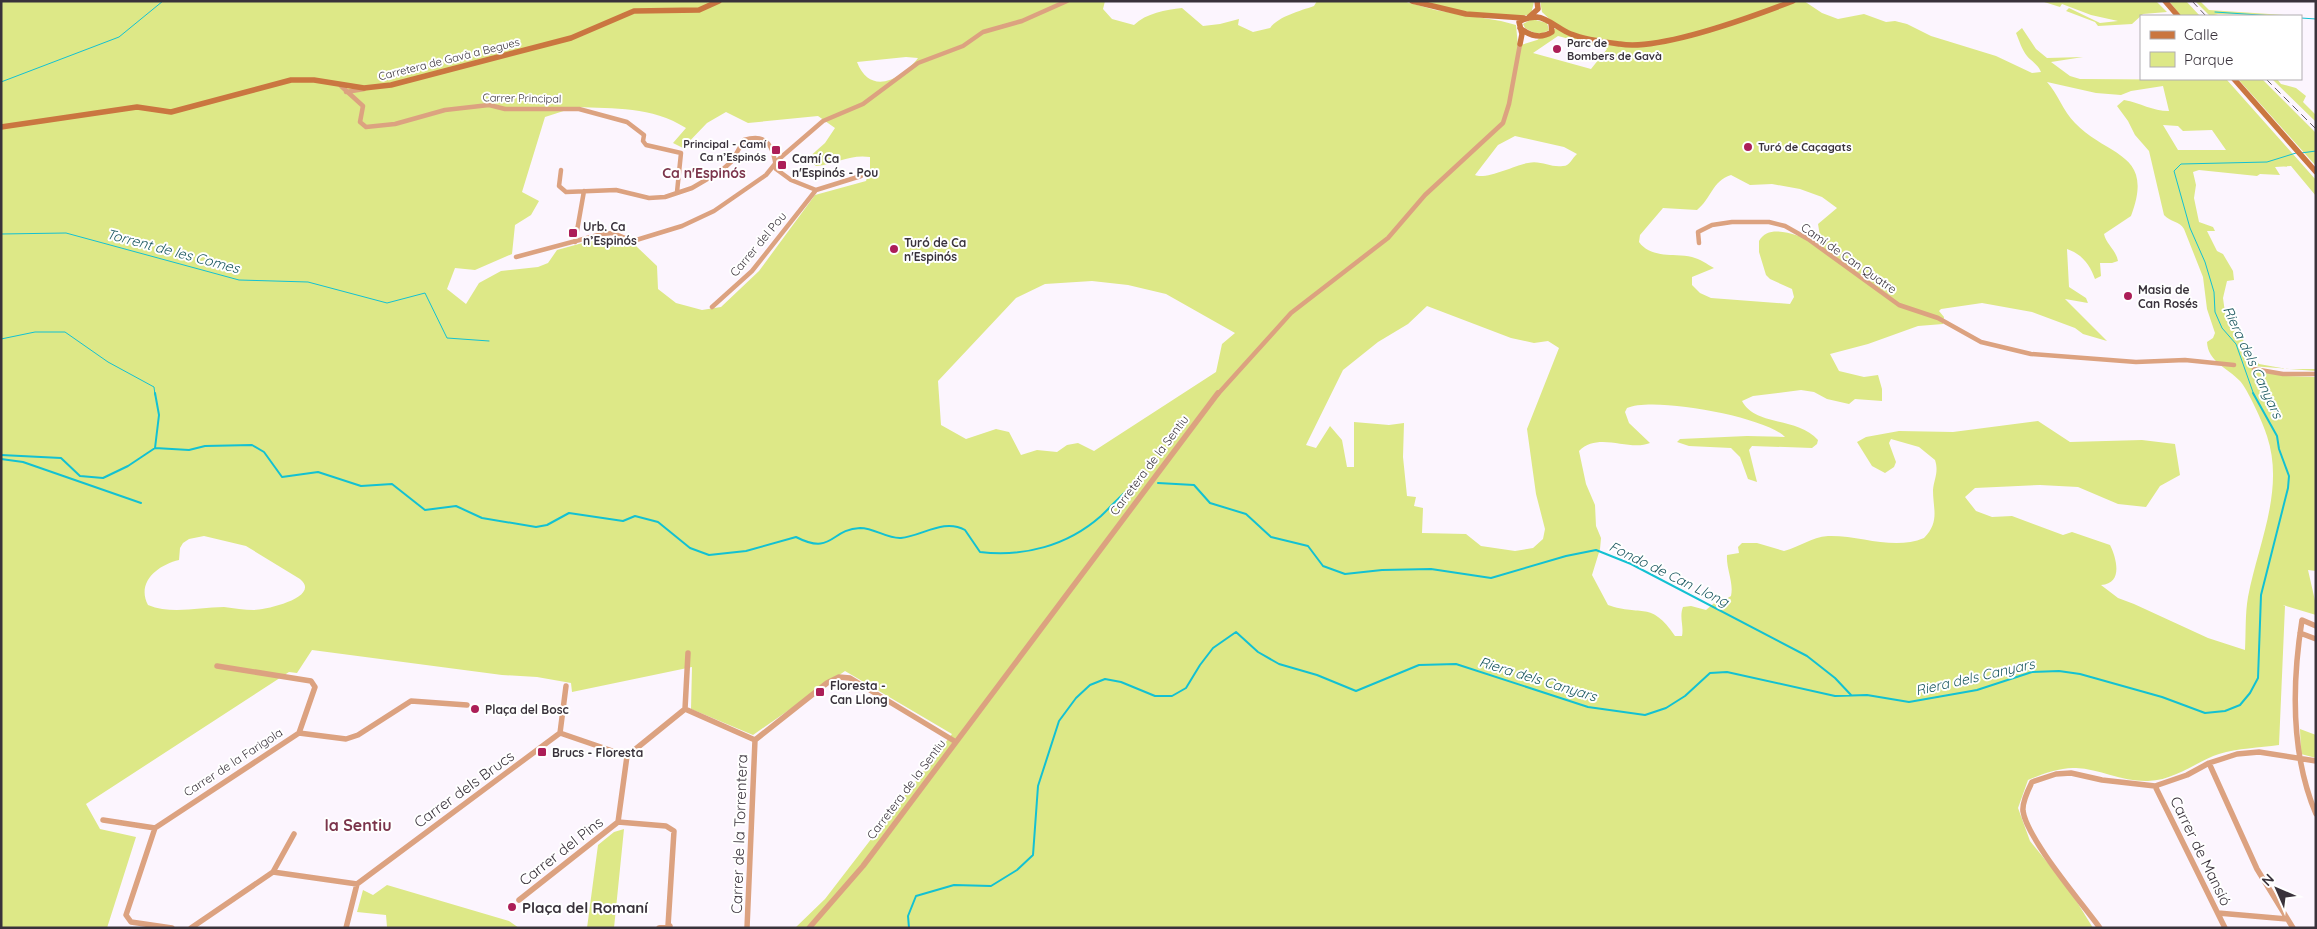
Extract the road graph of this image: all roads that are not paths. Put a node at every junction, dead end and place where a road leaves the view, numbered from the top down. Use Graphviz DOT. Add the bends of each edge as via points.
graph roads {
  1 [pos="718,1"];
  2 [pos="1067,1"];
  3 [pos="1412,1"];
  4 [pos="1537,1"];
  5 [pos="1793,1"];
  6 [pos="2165,1"];
  7 [pos="1538,8"];
  8 [pos="2177,15"];
  9 [pos="1498,18"];
  10 [pos="1527,18"];
  11 [pos="1543,19"];
  12 [pos="1551,23"];
  13 [pos="1519,27"];
  14 [pos="1549,34"];
  15 [pos="1571,34"];
  16 [pos="1542,36"];
  17 [pos="1520,44"];
  18 [pos="2235,80"];
  19 [pos="341,86"];
  20 [pos="353,88"];
  21 [pos="346,91"];
  22 [pos="353,98"];
  23 [pos="1,126"];
  24 [pos="776,163"];
  25 [pos="561,170"];
  26 [pos="2316,172"];
  27 [pos="861,176"];
  28 [pos="816,190"];
  29 [pos="584,191"];
  30 [pos="677,192"];
  31 [pos="575,242"];
  32 [pos="1699,244"];
  33 [pos="516,257"];
  34 [pos="712,308"];
  35 [pos="2234,365"];
  36 [pos="2254,369"];
  37 [pos="2316,374"];
  38 [pos="2316,626"];
  39 [pos="2300,633"];
  40 [pos="2316,639"];
  41 [pos="688,653"];
  42 [pos="217,666"];
  43 [pos="566,686"];
  44 [pos="467,705"];
  45 [pos="685,709"];
  46 [pos="299,733"];
  47 [pos="560,733"];
  48 [pos="755,740"];
  49 [pos="956,742"];
  50 [pos="627,756"];
  51 [pos="2298,757"];
  52 [pos="2316,761"];
  53 [pos="2209,763"];
  54 [pos="2156,786"];
  55 [pos="2316,814"];
  56 [pos="103,820"];
  57 [pos="618,822"];
  58 [pos="155,828"];
  59 [pos="294,834"];
  60 [pos="272,872"];
  61 [pos="357,884"];
  62 [pos="519,900"];
  63 [pos="2218,913"];
  64 [pos="2287,919"];
  65 [pos="669,927"];
  66 [pos="172,928"];
  67 [pos="191,928"];
  68 [pos="346,928"];
  69 [pos="659,928"];
  70 [pos="747,928"];
  71 [pos="809,928"];
  72 [pos="2100,928"];
  73 [pos="2225,928"];
  74 [pos="2293,928"];
  1 -- 20 [label="main road, Carretera de Gavà a Begues" via="695,10 633,9 562,39 395,83"];
  1 -- 20 [label="main road, Carretera de Gavà a Begues" via="705,9 690,12 634,10 571,38 400,83"];
  2 -- 24 [label="street" via="1022,21 983,32 963,46 918,63 863,104 823,121"];
  3 -- 9 [label="main road"];
  4 -- 7 [label="main road"];
  5 -- 15 [label="main road" via="1755,16 1654,43 1623,45"];
  6 -- 8 [label="main road"];
  7 -- 10 [label="main road"];
  7 -- 11 [label="main road"];
  9 -- 10 [label="main road"];
  9 -- 13 [label="main road"];
  10 -- 11 [label="main road"];
  10 -- 13 [label="main road"];
  11 -- 12 [label="main road"];
  12 -- 14 [label="main road" via="1553,29"];
  12 -- 15 [label="main road"];
  13 -- 16 [label="main road" via="1526,33"];
  13 -- 17 [label="main road, Carretera de la Sentiu" via="1522,34"];
  14 -- 15 [label="main road"];
  14 -- 16 [label="main road"];
  16 -- 17 [label="main road"];
  17 -- 49 [label="street, Carretera de la Sentiu" via="1503,122 1425,195 1388,238 1291,312 1223,386"];
  18 -- 26 [label="main road"];
  19 -- 20 [label="main road, Carretera de Gavà a Begues"];
  19 -- 21 [label="street"];
  19 -- 23 [label="main road, Carretera de Gavà a Begues" via="314,80 292,80 171,112 137,107"];
  20 -- 21 [label="street"];
  20 -- 22 [label="street, Carrer Principal"];
  20 -- 23 [label="main road, Carretera de Gavà a Begues" via="314,79 291,79 192,107 171,110 136,105"];
  21 -- 22 [label="street"];
  22 -- 30 [label="street, Carrer Principal" via="363,106 361,123 370,127 407,122 445,110 488,105 505,109 569,108 588,111 632,125 644,135 646,145 681,153"];
  24 -- 28 [label="street" via="776,169 783,176"];
  24 -- 30 [label="street" via="770,143 765,139 750,138 742,143 728,166 697,186"];
  24 -- 31 [label="street" via="750,187 682,226 634,242 608,233"];
  25 -- 29 [label="street" via="558,183 561,189"];
  27 -- 28 [label="street"];
  28 -- 34 [label="street, Carrer del Pou" via="752,271"];
  29 -- 30 [label="street" via="616,190 655,198"];
  29 -- 31 [label="street"];
  31 -- 33 [label="street"];
  32 -- 35 [label="street, Camí de Can Quatre" via="1698,232 1705,226 1770,222 1808,239 1898,305 1938,318 1982,342 2031,354"];
  36 -- 37 [label="street" via="2283,374"];
  38 -- 39 [label="street" via="2302,620"];
  39 -- 40 [label="street"];
  39 -- 51 [label="street" via="2295,728"];
  41 -- 45 [label="street"];
  42 -- 46 [label="street" via="311,681 315,687"];
  43 -- 47 [label="street"];
  44 -- 46 [label="street, Carrer de la Farigola" via="411,701 358,735 346,739"];
  45 -- 48 [label="street"];
  45 -- 50 [label="street"];
  46 -- 58 [label="street, Carrer de la Farigola"];
  47 -- 50 [label="street"];
  47 -- 61 [label="street, Carrer dels Brucs"];
  48 -- 49 [label="street" via="827,683 850,678"];
  48 -- 70 [label="street, Carrer de la Torrentera"];
  49 -- 71 [label="street, Carretera de la Sentiu" via="862,866"];
  50 -- 57 [label="street"];
  51 -- 52 [label="street"];
  51 -- 53 [label="street" via="2259,752 2237,754"];
  51 -- 55 [label="street"];
  53 -- 54 [label="street"];
  53 -- 64 [label="street" via="2247,849"];
  54 -- 63 [label="street, Carrer de Mansió"];
  54 -- 72 [label="street" via="2065,773 2032,782 2026,794 2023,811 2033,837"];
  56 -- 58 [label="street"];
  57 -- 62 [label="street, Carrer del Pins"];
  57 -- 65 [label="street" via="666,826 674,831"];
  58 -- 66 [label="street" via="126,915 131,922"];
  59 -- 60 [label="street"];
  60 -- 61 [label="street"];
  60 -- 67 [label="street"];
  61 -- 68 [label="street"];
  63 -- 64 [label="street"];
  63 -- 73 [label="street, Carrer de Mansió"];
  64 -- 74 [label="street"];
  65 -- 69 [label="street"];
}
